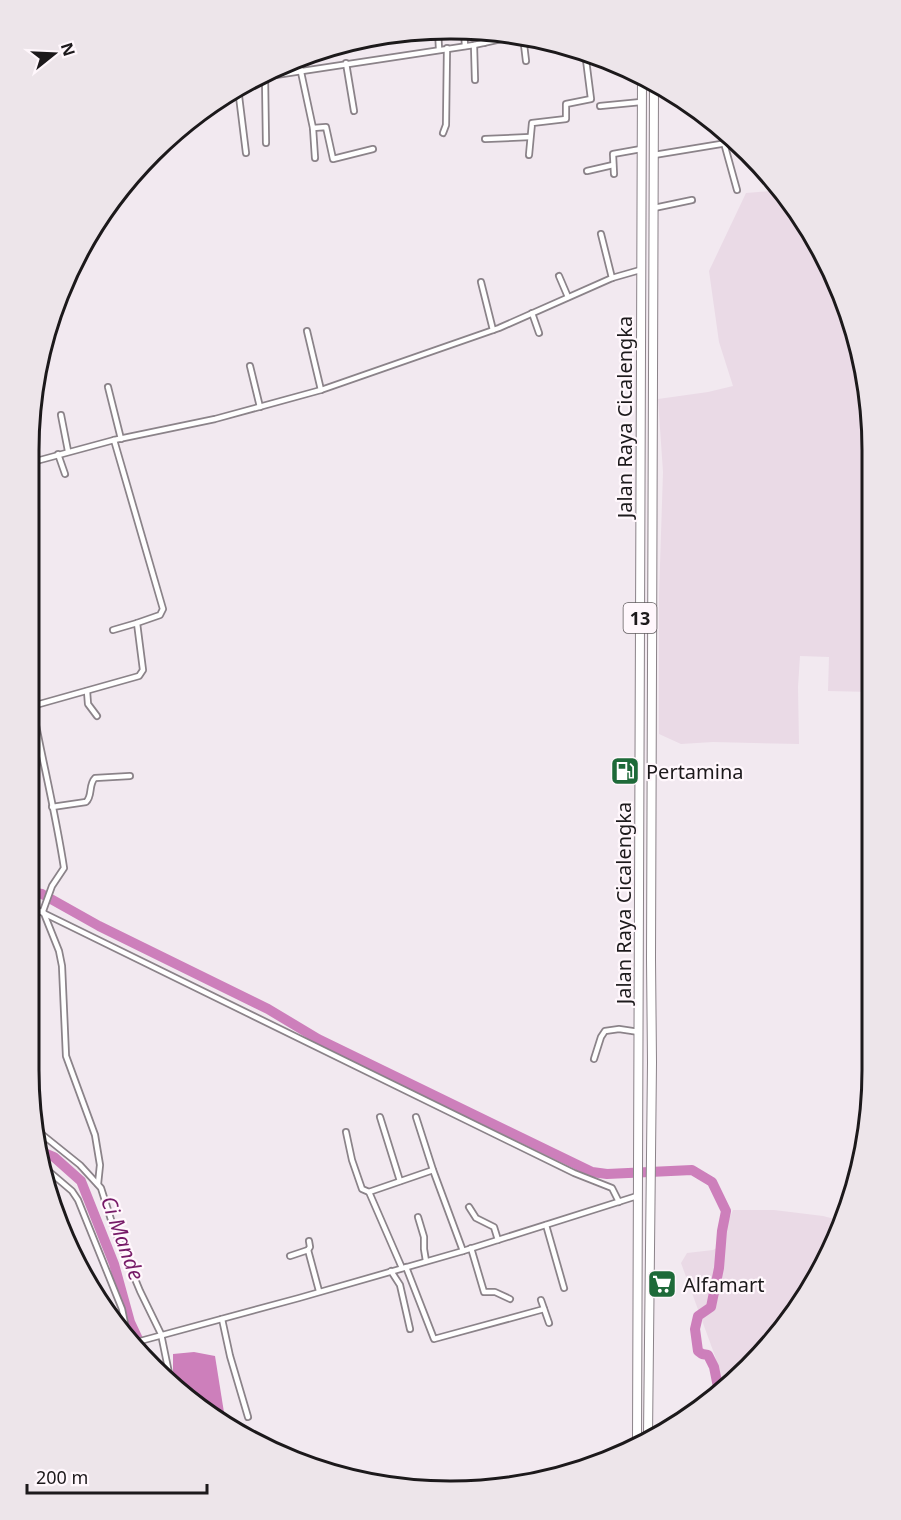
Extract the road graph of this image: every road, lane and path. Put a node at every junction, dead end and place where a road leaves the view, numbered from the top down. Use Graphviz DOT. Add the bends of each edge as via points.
graph roads {
  1 [pos="438,39"];
  2 [pos="465,40"];
  3 [pos="492,42"];
  4 [pos="484,43"];
  5 [pos="474,45"];
  6 [pos="465,46"];
  7 [pos="524,46"];
  8 [pos="447,48"];
  9 [pos="439,49"];
  10 [pos="526,62"];
  11 [pos="586,62"];
  12 [pos="346,63"];
  13 [pos="300,67"];
  14 [pos="301,71"];
  15 [pos="285,73"];
  16 [pos="476,80"];
  17 [pos="262,85"];
  18 [pos="642,86"];
  19 [pos="654,93"];
  20 [pos="239,98"];
  21 [pos="641,102"];
  22 [pos="600,106"];
  23 [pos="354,111"];
  24 [pos="313,128"];
  25 [pos="443,133"];
  26 [pos="530,136"];
  27 [pos="485,139"];
  28 [pos="266,143"];
  29 [pos="724,143"];
  30 [pos="641,148"];
  31 [pos="373,149"];
  32 [pos="246,153"];
  33 [pos="529,155"];
  34 [pos="654,155"];
  35 [pos="315,158"];
  36 [pos="613,165"];
  37 [pos="587,171"];
  38 [pos="614,174"];
  39 [pos="737,190"];
  40 [pos="640,194"];
  41 [pos="654,194"];
  42 [pos="692,200"];
  43 [pos="654,208"];
  44 [pos="601,234"];
  45 [pos="640,270"];
  46 [pos="559,276"];
  47 [pos="612,278"];
  48 [pos="481,282"];
  49 [pos="568,297"];
  50 [pos="532,313"];
  51 [pos="493,330"];
  52 [pos="307,331"];
  53 [pos="539,333"];
  54 [pos="250,366"];
  55 [pos="108,387"];
  56 [pos="321,390"];
  57 [pos="260,407"];
  58 [pos="61,415"];
  59 [pos="117,440"];
  60 [pos="68,451"];
  61 [pos="58,454"];
  62 [pos="39,460"];
  63 [pos="65,474"];
  64 [pos="137,623"];
  65 [pos="113,630"];
  66 [pos="87,691"];
  67 [pos="39,705"];
  68 [pos="97,716"];
  69 [pos="39,741"];
  70 [pos="130,776"];
  71 [pos="52,807"];
  72 [pos="39,909"];
  73 [pos="43,910"];
  74 [pos="639,1032"];
  75 [pos="594,1059"];
  76 [pos="380,1117"];
  77 [pos="416,1117"];
  78 [pos="346,1132"];
  79 [pos="45,1137"];
  80 [pos="433,1170"];
  81 [pos="53,1175"];
  82 [pos="400,1181"];
  83 [pos="98,1184"];
  84 [pos="369,1192"];
  85 [pos="637,1196"];
  86 [pos="619,1202"];
  87 [pos="469,1206"];
  88 [pos="418,1217"];
  89 [pos="546,1225"];
  90 [pos="498,1240"];
  91 [pos="309,1241"];
  92 [pos="471,1248"];
  93 [pos="308,1250"];
  94 [pos="463,1251"];
  95 [pos="290,1256"];
  96 [pos="426,1261"];
  97 [pos="404,1268"];
  98 [pos="391,1271"];
  99 [pos="564,1288"];
  100 [pos="319,1291"];
  101 [pos="510,1299"];
  102 [pos="541,1300"];
  103 [pos="544,1309"];
  104 [pos="222,1319"];
  105 [pos="124,1320"];
  106 [pos="549,1323"];
  107 [pos="410,1329"];
  108 [pos="158,1335"];
  109 [pos="141,1341"];
  110 [pos="167,1367"];
  111 [pos="248,1417"];
  112 [pos="648,1430"];
  113 [pos="637,1437"];
  1 -- 9 [label="street"];
  2 -- 6 [label="street"];
  3 -- 4 [label="street"];
  4 -- 5 [label="street"];
  5 -- 6 [label="street"];
  5 -- 16 [label="street"];
  6 -- 8 [label="street"];
  7 -- 10 [label="street"];
  8 -- 9 [label="street"];
  8 -- 25 [label="street"];
  9 -- 12 [label="street"];
  11 -- 26 [label="street" via="591,99 566,104 566,119 532,123"];
  12 -- 14 [label="street"];
  12 -- 23 [label="street"];
  13 -- 14 [label="street"];
  14 -- 15 [label="street"];
  14 -- 24 [label="street"];
  17 -- 28 [label="street"];
  18 -- 21 [label="highway, Jalan Raya Cicalengka / 13"];
  19 -- 34 [label="highway, Jalan Raya Cicalengka / 13"];
  20 -- 32 [label="street"];
  21 -- 22 [label="street"];
  21 -- 30 [label="highway, Jalan Raya Cicalengka / 13"];
  24 -- 31 [label="street" via="326,127 333,159"];
  24 -- 35 [label="street"];
  26 -- 27 [label="street"];
  26 -- 33 [label="street"];
  29 -- 34 [label="street"];
  29 -- 39 [label="street"];
  30 -- 36 [label="street" via="612,154"];
  30 -- 40 [label="highway, Jalan Raya Cicalengka / 13"];
  34 -- 41 [label="highway, Jalan Raya Cicalengka / 13"];
  36 -- 37 [label="street"];
  36 -- 38 [label="street"];
  40 -- 41 [label="highway"];
  40 -- 45 [label="highway, Jalan Raya Cicalengka / 13"];
  41 -- 43 [label="highway, Jalan Raya Cicalengka / 13"];
  42 -- 43 [label="street"];
  43 -- 112 [label="highway, Jalan Raya Cicalengka / 13"];
  44 -- 47 [label="street"];
  45 -- 47 [label="street"];
  45 -- 74 [label="highway, Jalan Raya Cicalengka / 13"];
  46 -- 49 [label="street"];
  47 -- 49 [label="street"];
  48 -- 51 [label="street"];
  49 -- 50 [label="street"];
  50 -- 51 [label="street"];
  50 -- 53 [label="street"];
  51 -- 56 [label="street"];
  52 -- 56 [label="street"];
  54 -- 57 [label="street"];
  55 -- 59 [label="street"];
  56 -- 57 [label="street"];
  57 -- 59 [label="street"];
  58 -- 60 [label="street"];
  59 -- 60 [label="street"];
  59 -- 64 [label="street" via="164,609 160,615"];
  60 -- 61 [label="street"];
  61 -- 62 [label="street"];
  61 -- 63 [label="street"];
  64 -- 65 [label="street"];
  64 -- 66 [label="street" via="141,673"];
  66 -- 67 [label="street"];
  66 -- 68 [label="street" via="88,704"];
  69 -- 71 [label="street"];
  70 -- 71 [label="street" via="95,778 86,802"];
  71 -- 73 [label="street" via="64,868 53,883"];
  72 -- 73 [label="street"];
  73 -- 83 [label="street" via="59,951 66,1056 95,1135 100,1165"];
  73 -- 86 [label="street" via="554,1164 612,1188"];
  74 -- 75 [label="street" via="605,1031"];
  74 -- 85 [label="highway, Jalan Raya Cicalengka / 13"];
  76 -- 82 [label="street"];
  77 -- 80 [label="street"];
  78 -- 84 [label="street" via="362,1189"];
  79 -- 83 [label="street"];
  80 -- 82 [label="street"];
  80 -- 94 [label="street"];
  81 -- 105 [label="street" via="78,1200"];
  82 -- 84 [label="street"];
  83 -- 108 [label="street"];
  84 -- 97 [label="street"];
  85 -- 86 [label="street"];
  85 -- 113 [label="highway, Jalan Raya Cicalengka / 13"];
  86 -- 89 [label="street"];
  87 -- 90 [label="street" via="476,1218 494,1227"];
  88 -- 96 [label="street"];
  89 -- 90 [label="street"];
  89 -- 99 [label="street"];
  90 -- 92 [label="street"];
  91 -- 93 [label="street"];
  92 -- 94 [label="street"];
  92 -- 101 [label="street" via="484,1292"];
  93 -- 95 [label="street"];
  93 -- 100 [label="street"];
  94 -- 96 [label="street"];
  96 -- 97 [label="street"];
  97 -- 98 [label="street"];
  97 -- 103 [label="street" via="434,1338"];
  98 -- 100 [label="street"];
  98 -- 107 [label="street" via="400,1285"];
  100 -- 104 [label="street"];
  102 -- 103 [label="street"];
  103 -- 106 [label="street"];
  104 -- 108 [label="street"];
  104 -- 111 [label="street"];
  108 -- 109 [label="street"];
  108 -- 110 [label="street"];
}
